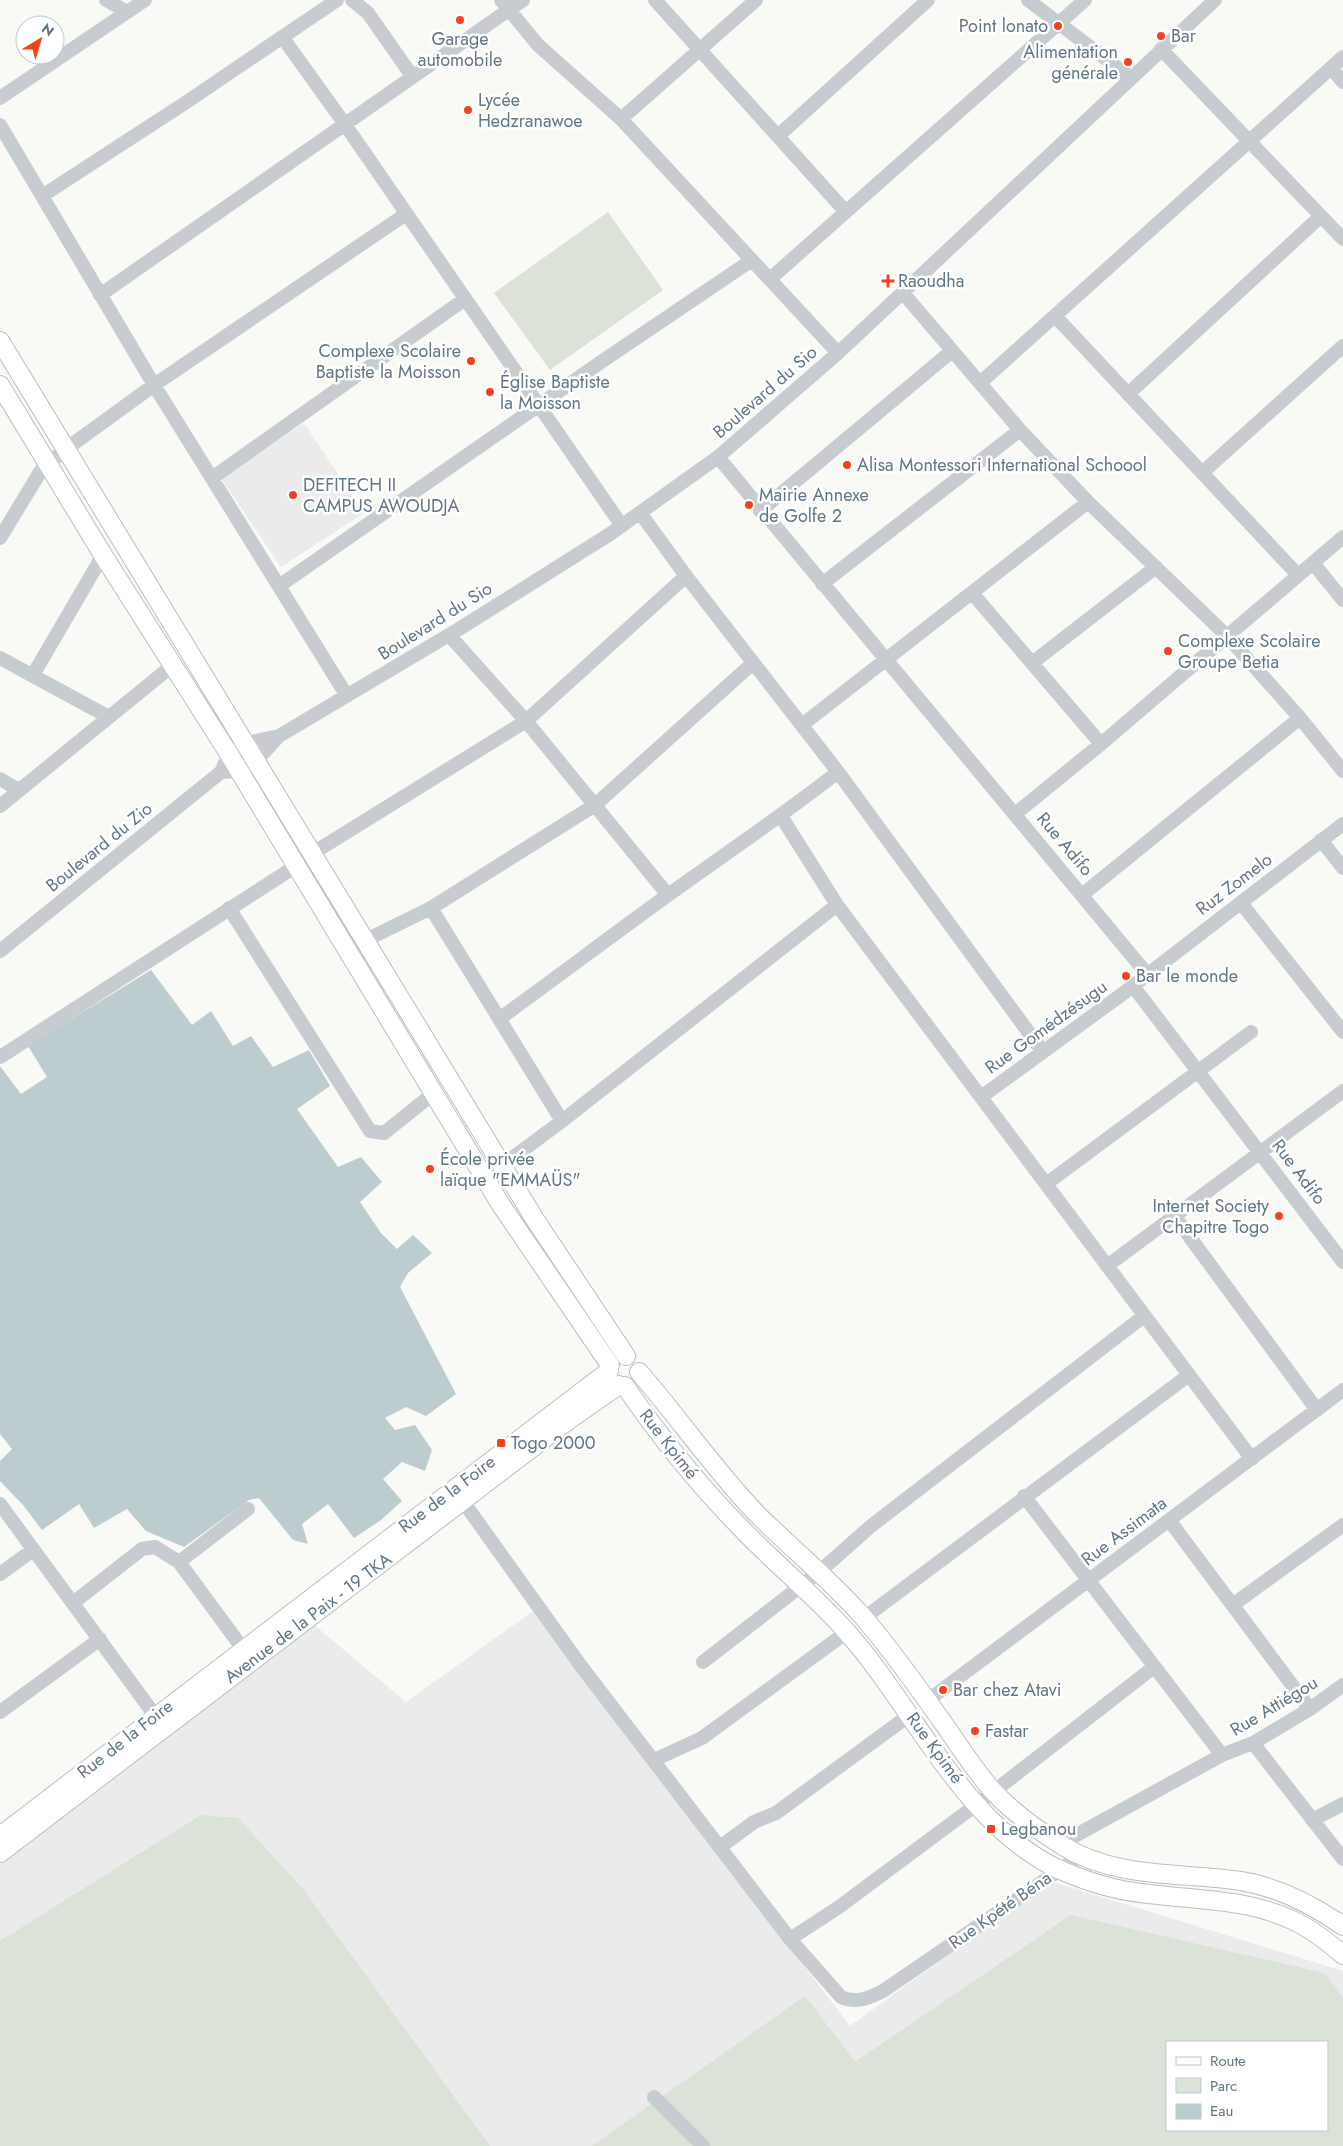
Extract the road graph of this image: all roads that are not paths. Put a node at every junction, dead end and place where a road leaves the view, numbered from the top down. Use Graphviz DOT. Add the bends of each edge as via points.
graph roads {
  1 [pos="106,0"];
  2 [pos="145,0"];
  3 [pos="337,0"];
  4 [pos="352,0"];
  5 [pos="523,0"];
  6 [pos="655,0"];
  7 [pos="756,0"];
  8 [pos="928,0"];
  9 [pos="1028,0"];
  10 [pos="1085,0"];
  11 [pos="1215,0"];
  12 [pos="366,4"];
  13 [pos="504,5"];
  14 [pos="127,12"];
  15 [pos="1059,24"];
  16 [pos="283,38"];
  17 [pos="700,49"];
  18 [pos="1161,49"];
  19 [pos="1343,57"];
  20 [pos="1331,68"];
  21 [pos="412,76"];
  22 [pos="1131,78"];
  23 [pos="1343,82"];
  24 [pos="0,98"];
  25 [pos="620,119"];
  26 [pos="344,123"];
  27 [pos="0,125"];
  28 [pos="778,136"];
  29 [pos="1249,142"];
  30 [pos="42,196"];
  31 [pos="846,212"];
  32 [pos="406,214"];
  33 [pos="1321,216"];
  34 [pos="1343,239"];
  35 [pos="752,260"];
  36 [pos="770,279"];
  37 [pos="903,293"];
  38 [pos="100,294"];
  39 [pos="465,299"];
  40 [pos="1055,316"];
  41 [pos="0,341"];
  42 [pos="1343,346"];
  43 [pos="952,352"];
  44 [pos="838,353"];
  45 [pos="980,383"];
  46 [pos="0,385"];
  47 [pos="154,385"];
  48 [pos="1128,394"];
  49 [pos="539,404"];
  50 [pos="1020,430"];
  51 [pos="66,448"];
  52 [pos="718,457"];
  53 [pos="48,463"];
  54 [pos="1202,473"];
  55 [pos="212,478"];
  56 [pos="1088,502"];
  57 [pos="760,511"];
  58 [pos="641,514"];
  59 [pos="622,526"];
  60 [pos="1343,537"];
  61 [pos="0,538"];
  62 [pos="103,555"];
  63 [pos="1313,563"];
  64 [pos="1156,567"];
  65 [pos="1298,575"];
  66 [pos="686,576"];
  67 [pos="822,584"];
  68 [pos="279,586"];
  69 [pos="973,594"];
  70 [pos="1343,600"];
  71 [pos="449,635"];
  72 [pos="1227,636"];
  73 [pos="0,658"];
  74 [pos="885,660"];
  75 [pos="753,663"];
  76 [pos="1032,663"];
  77 [pos="173,665"];
  78 [pos="33,675"];
  79 [pos="348,696"];
  80 [pos="107,716"];
  81 [pos="1300,718"];
  82 [pos="526,721"];
  83 [pos="802,725"];
  84 [pos="279,736"];
  85 [pos="247,744"];
  86 [pos="1101,744"];
  87 [pos="229,754"];
  88 [pos="256,760"];
  89 [pos="1343,771"];
  90 [pos="221,772"];
  91 [pos="239,772"];
  92 [pos="838,772"];
  93 [pos="0,779"];
  94 [pos="19,790"];
  95 [pos="595,805"];
  96 [pos="0,806"];
  97 [pos="1015,814"];
  98 [pos="780,816"];
  99 [pos="1343,824"];
  100 [pos="1321,840"];
  101 [pos="313,854"];
  102 [pos="296,866"];
  103 [pos="1343,868"];
  104 [pos="668,895"];
  105 [pos="1082,895"];
  106 [pos="1241,903"];
  107 [pos="837,906"];
  108 [pos="230,908"];
  109 [pos="431,908"];
  110 [pos="366,940"];
  111 [pos="0,951"];
  112 [pos="1147,974"];
  113 [pos="1133,986"];
  114 [pos="499,1019"];
  115 [pos="1251,1032"];
  116 [pos="1343,1032"];
  117 [pos="1043,1052"];
  118 [pos="0,1057"];
  119 [pos="1199,1070"];
  120 [pos="1343,1091"];
  121 [pos="434,1093"];
  122 [pos="981,1097"];
  123 [pos="562,1121"];
  124 [pos="1261,1152"];
  125 [pos="503,1165"];
  126 [pos="484,1175"];
  127 [pos="1046,1184"];
  128 [pos="1175,1217"];
  129 [pos="1342,1260"];
  130 [pos="1107,1266"];
  131 [pos="1144,1316"];
  132 [pos="626,1356"];
  133 [pos="639,1372"];
  134 [pos="1189,1374"];
  135 [pos="616,1377"];
  136 [pos="1343,1390"];
  137 [pos="1317,1410"];
  138 [pos="1252,1459"];
  139 [pos="1024,1496"];
  140 [pos="462,1500"];
  141 [pos="0,1504"];
  142 [pos="248,1509"];
  143 [pos="1170,1520"];
  144 [pos="1343,1525"];
  145 [pos="33,1550"];
  146 [pos="179,1562"];
  147 [pos="819,1572"];
  148 [pos="0,1574"];
  149 [pos="1088,1582"];
  150 [pos="803,1585"];
  151 [pos="73,1603"];
  152 [pos="1234,1604"];
  153 [pos="864,1618"];
  154 [pos="847,1632"];
  155 [pos="100,1640"];
  156 [pos="243,1649"];
  157 [pos="703,1662"];
  158 [pos="1154,1667"];
  159 [pos="1343,1685"];
  160 [pos="927,1700"];
  161 [pos="1310,1709"];
  162 [pos="0,1712"];
  163 [pos="910,1714"];
  164 [pos="160,1721"];
  165 [pos="1253,1744"];
  166 [pos="1222,1755"];
  167 [pos="654,1760"];
  168 [pos="993,1792"];
  169 [pos="976,1804"];
  170 [pos="1343,1804"];
  171 [pos="1312,1820"];
  172 [pos="0,1836"];
  173 [pos="1060,1844"];
  174 [pos="720,1847"];
  175 [pos="0,1853"];
  176 [pos="1080,1856"];
  177 [pos="1343,1859"];
  178 [pos="1059,1869"];
  179 [pos="1343,1926"];
  180 [pos="790,1939"];
  181 [pos="1343,1955"];
  182 [pos="654,2097"];
  183 [pos="703,2146"];
  1 -- 14 [label="street"];
  2 -- 14 [label="street"];
  3 -- 16 [label="street"];
  4 -- 12 [label="street"];
  5 -- 13 [label="street"];
  6 -- 17 [label="street"];
  7 -- 17 [label="street"];
  8 -- 28 [label="street"];
  9 -- 15 [label="street"];
  10 -- 15 [label="street"];
  11 -- 18 [label="street, Boulevard du Sio"];
  12 -- 21 [label="street"];
  13 -- 21 [label="street"];
  13 -- 25 [label="street" via="538,45"];
  14 -- 24 [label="street"];
  15 -- 22 [label="street"];
  15 -- 31 [label="street"];
  16 -- 26 [label="street"];
  16 -- 30 [label="street"];
  17 -- 25 [label="street"];
  17 -- 28 [label="street"];
  18 -- 22 [label="street, Boulevard du Sio"];
  18 -- 29 [label="street"];
  19 -- 20 [label="street"];
  20 -- 23 [label="street"];
  20 -- 29 [label="street"];
  21 -- 26 [label="street"];
  22 -- 37 [label="street, Boulevard du Sio"];
  25 -- 35 [label="street"];
  26 -- 32 [label="street"];
  26 -- 38 [label="street"];
  27 -- 30 [label="street"];
  28 -- 31 [label="street"];
  29 -- 33 [label="street"];
  29 -- 40 [label="street"];
  30 -- 38 [label="street"];
  31 -- 36 [label="street"];
  32 -- 39 [label="street"];
  32 -- 47 [label="street"];
  33 -- 34 [label="street"];
  33 -- 48 [label="street"];
  35 -- 36 [label="street"];
  35 -- 49 [label="street"];
  36 -- 44 [label="street"];
  37 -- 43 [label="street"];
  37 -- 44 [label="street, Boulevard du Sio"];
  38 -- 47 [label="street"];
  39 -- 49 [label="street"];
  39 -- 55 [label="street"];
  40 -- 45 [label="street"];
  40 -- 48 [label="street"];
  41 -- 51 [label="main road"];
  42 -- 54 [label="street"];
  43 -- 45 [label="street"];
  43 -- 57 [label="street"];
  44 -- 52 [label="street, Boulevard du Sio"];
  45 -- 50 [label="street"];
  46 -- 53 [label="main road, Rue Kpimé"];
  47 -- 51 [label="street"];
  47 -- 55 [label="street"];
  48 -- 54 [label="street"];
  49 -- 59 [label="street"];
  49 -- 68 [label="street"];
  50 -- 56 [label="street"];
  50 -- 67 [label="street"];
  51 -- 53 [label="street"];
  51 -- 85 [label="main road"];
  52 -- 57 [label="street, Rue Adifo"];
  52 -- 58 [label="street, Boulevard du Sio"];
  53 -- 61 [label="street"];
  53 -- 62 [label="main road, Rue Kpimé"];
  54 -- 65 [label="street"];
  55 -- 68 [label="street"];
  56 -- 64 [label="street"];
  56 -- 69 [label="street"];
  57 -- 67 [label="street, Rue Adifo"];
  58 -- 59 [label="street, Boulevard du Sio"];
  58 -- 66 [label="street"];
  59 -- 71 [label="street, Boulevard du Sio"];
  60 -- 63 [label="street"];
  62 -- 77 [label="main road, Rue Kpimé"];
  62 -- 78 [label="street"];
  63 -- 65 [label="street"];
  63 -- 70 [label="street"];
  64 -- 72 [label="street"];
  64 -- 76 [label="street"];
  65 -- 72 [label="street"];
  66 -- 75 [label="street"];
  66 -- 82 [label="street"];
  67 -- 74 [label="street, Rue Adifo"];
  68 -- 79 [label="street"];
  69 -- 74 [label="street"];
  69 -- 76 [label="street"];
  71 -- 79 [label="street, Boulevard du Sio"];
  71 -- 82 [label="street"];
  72 -- 81 [label="street"];
  72 -- 86 [label="street"];
  73 -- 78 [label="street"];
  74 -- 83 [label="street"];
  74 -- 97 [label="street, Rue Adifo"];
  75 -- 83 [label="street"];
  75 -- 95 [label="street"];
  76 -- 86 [label="street"];
  77 -- 80 [label="street"];
  77 -- 87 [label="main road, Rue Kpimé"];
  78 -- 80 [label="street"];
  79 -- 84 [label="street, Boulevard du Sio"];
  80 -- 94 [label="street"];
  81 -- 89 [label="street"];
  81 -- 105 [label="street"];
  82 -- 95 [label="street"];
  82 -- 101 [label="street"];
  83 -- 92 [label="street"];
  84 -- 85 [label="street, Boulevard du Sio"];
  84 -- 88 [label="street, Boulevard du Sio"];
  85 -- 87 [label="street, Boulevard du Sio"];
  85 -- 88 [label="main road"];
  86 -- 97 [label="street"];
  87 -- 90 [label="street, Boulevard du Zio"];
  87 -- 91 [label="main road, Rue Kpimé"];
  88 -- 91 [label="street, Boulevard du Sio"];
  88 -- 101 [label="main road"];
  90 -- 91 [label="street"];
  90 -- 111 [label="street, Boulevard du Zio"];
  91 -- 102 [label="main road, Rue Kpimé"];
  92 -- 98 [label="street"];
  92 -- 117 [label="street"];
  93 -- 94 [label="street"];
  94 -- 96 [label="street"];
  95 -- 104 [label="street"];
  95 -- 109 [label="street"];
  97 -- 105 [label="street, Rue Adifo"];
  98 -- 104 [label="street"];
  98 -- 107 [label="street"];
  99 -- 100 [label="street, Ruz Zomelo"];
  100 -- 103 [label="street"];
  100 -- 106 [label="street, Ruz Zomelo"];
  101 -- 110 [label="main road"];
  102 -- 108 [label="street"];
  102 -- 121 [label="main road, Rue Kpimé"];
  104 -- 114 [label="street"];
  105 -- 112 [label="street, Rue Adifo"];
  106 -- 112 [label="street, Ruz Zomelo"];
  106 -- 116 [label="street"];
  107 -- 122 [label="street"];
  107 -- 123 [label="street"];
  108 -- 118 [label="street"];
  108 -- 121 [label="street" via="370,1131 384,1133"];
  109 -- 110 [label="street"];
  109 -- 114 [label="street"];
  110 -- 125 [label="main road"];
  112 -- 113 [label="street"];
  113 -- 117 [label="street, Rue Gomédzésugu"];
  113 -- 119 [label="street, Rue Adifo"];
  114 -- 123 [label="street"];
  115 -- 119 [label="street"];
  117 -- 122 [label="street, Rue Gomédzésugu"];
  119 -- 124 [label="street, Rue Adifo"];
  119 -- 127 [label="street"];
  120 -- 124 [label="street"];
  121 -- 126 [label="main road, Rue Kpimé"];
  122 -- 127 [label="street"];
  123 -- 125 [label="street"];
  124 -- 128 [label="street"];
  124 -- 129 [label="street, Rue Adifo"];
  125 -- 126 [label="street"];
  125 -- 132 [label="main road" via="534,1218"];
  126 -- 135 [label="main road, Rue Kpimé" via="515,1228"];
  127 -- 130 [label="street"];
  128 -- 130 [label="street"];
  128 -- 137 [label="street"];
  130 -- 131 [label="street"];
  131 -- 134 [label="street"];
  131 -- 147 [label="street" via="871,1526"];
  132 -- 133 [label="main road" via="637,1363"];
  132 -- 135 [label="main road" via="617,1358"];
  133 -- 135 [label="main road" via="634,1382"];
  133 -- 147 [label="main road" via="736,1490"];
  134 -- 138 [label="street"];
  134 -- 139 [label="street"];
  135 -- 140 [label="main road, Avenue de la Paix - 19 TKA"];
  135 -- 150 [label="main road, Rue Kpimé" via="711,1496 741,1529"];
  135 -- 156 [label="main road, Rue de la Foire"];
  136 -- 137 [label="street, Rue Assimata"];
  137 -- 138 [label="street, Rue Assimata"];
  138 -- 143 [label="street, Rue Assimata"];
  139 -- 149 [label="street"];
  139 -- 153 [label="street"];
  140 -- 164 [label="main road, Avenue de la Paix - 19 TKA"];
  140 -- 167 [label="street" via="581,1666"];
  141 -- 145 [label="street"];
  142 -- 146 [label="street"];
  143 -- 149 [label="street, Rue Assimata"];
  143 -- 152 [label="street"];
  144 -- 152 [label="street"];
  145 -- 148 [label="street"];
  145 -- 151 [label="street"];
  146 -- 151 [label="street" via="155,1547 142,1549"];
  146 -- 156 [label="street"];
  147 -- 150 [label="street"];
  147 -- 153 [label="main road"];
  149 -- 158 [label="street"];
  149 -- 160 [label="street, Rue Assimata"];
  150 -- 154 [label="main road, Rue Kpimé"];
  150 -- 157 [label="street"];
  151 -- 155 [label="street"];
  152 -- 161 [label="street"];
  153 -- 160 [label="main road"];
  154 -- 163 [label="main road, Rue Kpimé"];
  154 -- 167 [label="street" via="702,1738"];
  155 -- 162 [label="street"];
  155 -- 164 [label="street"];
  156 -- 164 [label="main road, Rue de la Foire"];
  158 -- 166 [label="street"];
  158 -- 168 [label="street"];
  159 -- 161 [label="street, Rue Attiégou"];
  160 -- 168 [label="main road"];
  161 -- 165 [label="street, Rue Attiégou"];
  163 -- 169 [label="main road, Rue Kpimé"];
  163 -- 174 [label="street" via="776,1813 754,1822"];
  164 -- 172 [label="main road, Rue de la Foire"];
  164 -- 175 [label="main road, Avenue de la Paix - 19 TKA"];
  165 -- 166 [label="street, Rue Attiégou"];
  165 -- 171 [label="street"];
  166 -- 173 [label="street, Rue Attiégou"];
  167 -- 174 [label="street"];
  168 -- 169 [label="street"];
  168 -- 173 [label="main road"];
  169 -- 178 [label="main road, Rue Kpimé" via="1010,1837"];
  169 -- 180 [label="street" via="840,1907"];
  170 -- 171 [label="street"];
  171 -- 177 [label="street"];
  173 -- 176 [label="main road"];
  174 -- 180 [label="street"];
  176 -- 178 [label="street, Rue Kpété Béna"];
  176 -- 179 [label="main road" via="1160,1875 1264,1886 1296,1898"];
  178 -- 180 [label="street, Rue Kpété Béna" via="883,1991 860,2001 848,2000 835,1992"];
  178 -- 181 [label="main road, Rue Kpimé" via="1137,1893 1237,1904 1271,1912 1308,1929"];
  182 -- 183 [label="street"];
}
